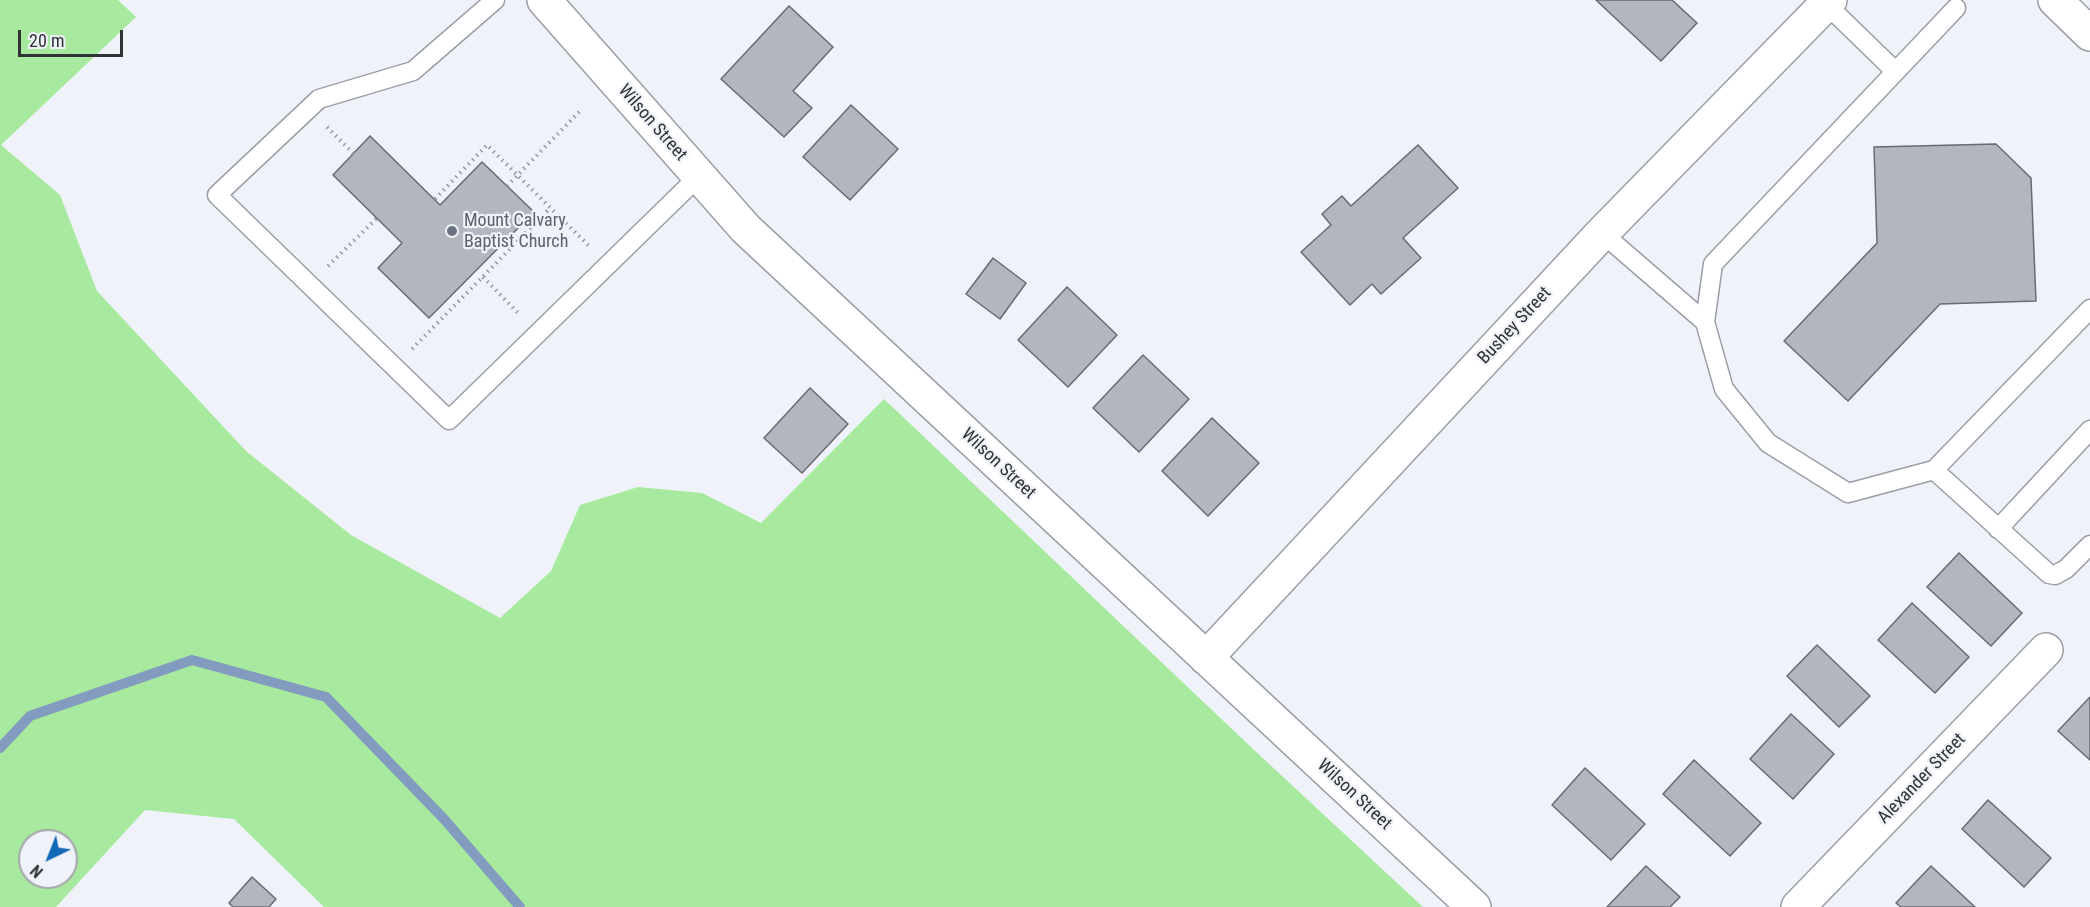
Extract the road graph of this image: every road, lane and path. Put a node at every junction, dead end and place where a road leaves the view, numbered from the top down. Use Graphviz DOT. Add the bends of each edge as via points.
graph roads {
  1 [pos="495,0"];
  2 [pos="544,0"];
  3 [pos="2055,0"];
  4 [pos="1828,2"];
  5 [pos="1956,8"];
  6 [pos="2090,34"];
  7 [pos="1895,71"];
  8 [pos="308,109"];
  9 [pos="582,110"];
  10 [pos="354,154"];
  11 [pos="518,176"];
  12 [pos="699,176"];
  13 [pos="507,186"];
  14 [pos="435,199"];
  15 [pos="550,208"];
  16 [pos="377,218"];
  17 [pos="1602,233"];
  18 [pos="608,265"];
  19 [pos="483,277"];
  20 [pos="310,285"];
  21 [pos="2090,309"];
  22 [pos="1705,322"];
  23 [pos="538,333"];
  24 [pos="394,367"];
  25 [pos="2090,430"];
  26 [pos="1934,470"];
  27 [pos="1998,529"];
  28 [pos="2090,544"];
  29 [pos="2046,650"];
  30 [pos="1206,658"];
  31 [pos="1474,907"];
  32 [pos="1798,907"];
  1 -- 8 [label="lane" via="413,71 319,99"];
  2 -- 12 [label="street, Wilson Street"];
  3 -- 6 [label="street"];
  4 -- 7 [label="lane"];
  4 -- 17 [label="street, Bushey Street"];
  5 -- 7 [label="lane"];
  7 -- 22 [label="lane" via="1713,264"];
  8 -- 10 [label="path"];
  8 -- 20 [label="lane" via="217,195"];
  9 -- 11 [label="path"];
  11 -- 13 [label="path"];
  11 -- 14 [label="path" via="487,145"];
  11 -- 15 [label="path"];
  12 -- 18 [label="lane"];
  12 -- 30 [label="street, Wilson Street" via="746,229"];
  15 -- 18 [label="path"];
  15 -- 19 [label="path"];
  16 -- 20 [label="path"];
  17 -- 22 [label="lane"];
  17 -- 30 [label="street, Bushey Street"];
  18 -- 23 [label="lane"];
  19 -- 23 [label="path"];
  19 -- 24 [label="path"];
  20 -- 24 [label="lane"];
  21 -- 26 [label="lane"];
  22 -- 26 [label="lane" via="1724,389 1768,443 1848,493"];
  23 -- 24 [label="lane" via="449,420"];
  25 -- 27 [label="lane"];
  26 -- 27 [label="lane"];
  27 -- 28 [label="lane" via="2055,575"];
  29 -- 32 [label="street, Alexander Street"];
  30 -- 31 [label="street, Wilson Street"];
}
